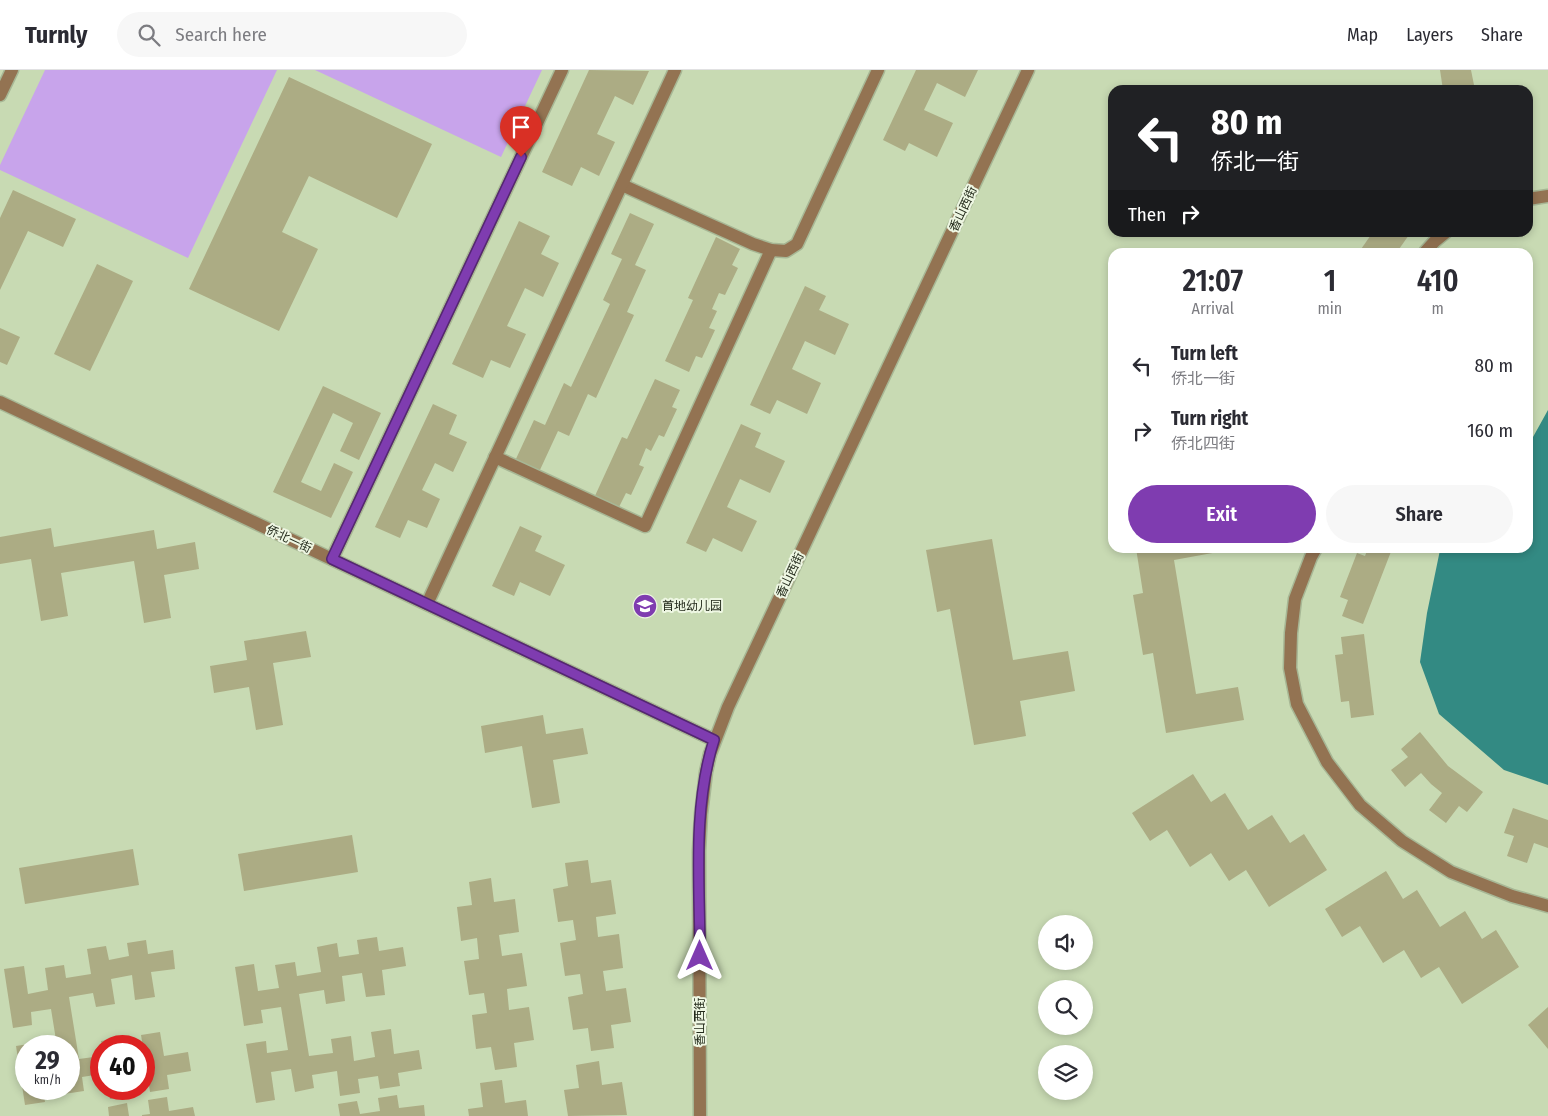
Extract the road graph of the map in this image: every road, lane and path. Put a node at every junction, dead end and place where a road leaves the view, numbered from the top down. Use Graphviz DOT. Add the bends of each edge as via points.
graph roads {
  1 [pos="12,70"];
  2 [pos="562,70"];
  3 [pos="675,70"];
  4 [pos="878,70"];
  5 [pos="1028,70"];
  6 [pos="0,95"];
  7 [pos="622,185"];
  8 [pos="1548,196"];
  9 [pos="1533,198"];
  10 [pos="1440,237"];
  11 [pos="1428,248"];
  12 [pos="771,250"];
  13 [pos="0,402"];
  14 [pos="495,457"];
  15 [pos="1313,553"];
  16 [pos="332,559"];
  17 [pos="427,604"];
  18 [pos="714,740"];
  19 [pos="1548,906"];
  20 [pos="700,1116"];
  1 -- 6 [label="street"];
  2 -- 16 [label="street"];
  3 -- 7 [label="street"];
  4 -- 12 [label="street" via="797,244 786,251"];
  5 -- 18 [label="street, 香山西街"];
  7 -- 12 [label="street"];
  7 -- 14 [label="street"];
  8 -- 9 [label="street"];
  10 -- 11 [label="street"];
  12 -- 14 [label="street" via="645,526"];
  13 -- 16 [label="street, 侨北一街"];
  14 -- 17 [label="street"];
  15 -- 19 [label="street" via="1295,600 1290,668 1297,704 1327,762 1360,805 1402,842 1451,872"];
  16 -- 17 [label="street, 侨北一街"];
  17 -- 18 [label="street, 侨北一街"];
  18 -- 20 [label="street, 香山西街" via="706,772 700,823"];
}
